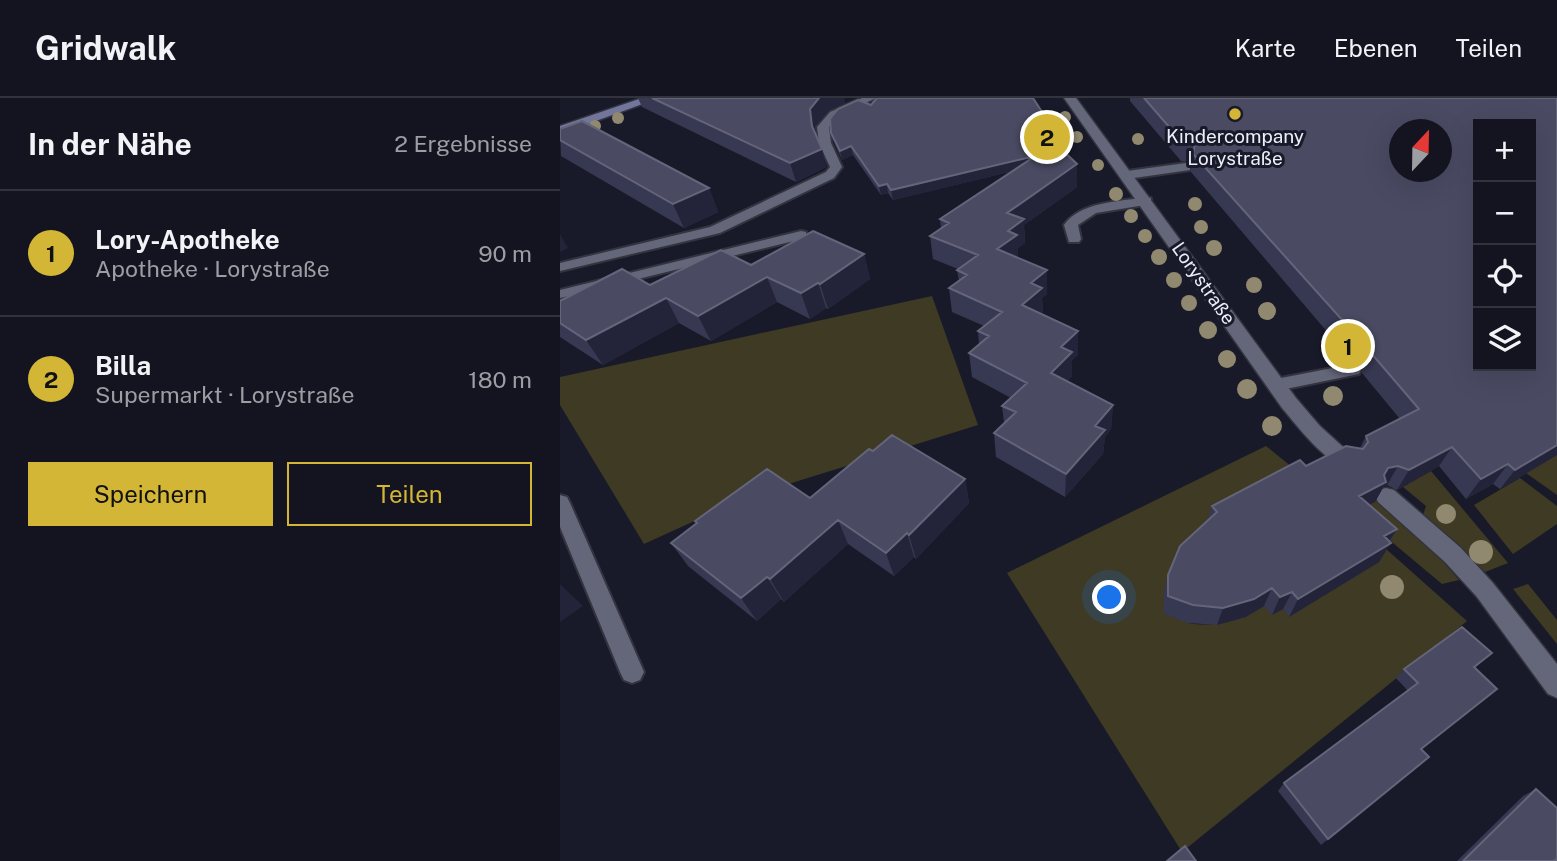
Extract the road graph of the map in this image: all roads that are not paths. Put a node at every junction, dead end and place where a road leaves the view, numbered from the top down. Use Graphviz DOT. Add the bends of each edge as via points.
graph roads {
  1 [pos="653,98"];
  2 [pos="871,98"];
  3 [pos="1070,98"];
  4 [pos="560,130"];
  5 [pos="1186,167"];
  6 [pos="1127,175"];
  7 [pos="1146,201"];
  8 [pos="801,235"];
  9 [pos="1074,239"];
  10 [pos="560,267"];
  11 [pos="560,294"];
  12 [pos="1353,370"];
  13 [pos="1276,385"];
  14 [pos="1346,461"];
  15 [pos="1386,496"];
  16 [pos="560,503"];
  17 [pos="632,672"];
  18 [pos="1557,685"];
  1 -- 4 [label="street"];
  2 -- 10 [label="lane" via="834,114 823,127 836,167 830,175 715,230"];
  3 -- 6 [label="street, Lorystraße"];
  5 -- 6 [label="lane"];
  6 -- 7 [label="street, Lorystraße"];
  7 -- 9 [label="lane" via="1083,214 1071,225"];
  7 -- 13 [label="street, Lorystraße"];
  8 -- 11 [label="lane"];
  12 -- 13 [label="lane"];
  13 -- 14 [label="street, Lorystraße" via="1313,431"];
  15 -- 18 [label="street" via="1485,590"];
  16 -- 17 [label="lane"];
}
